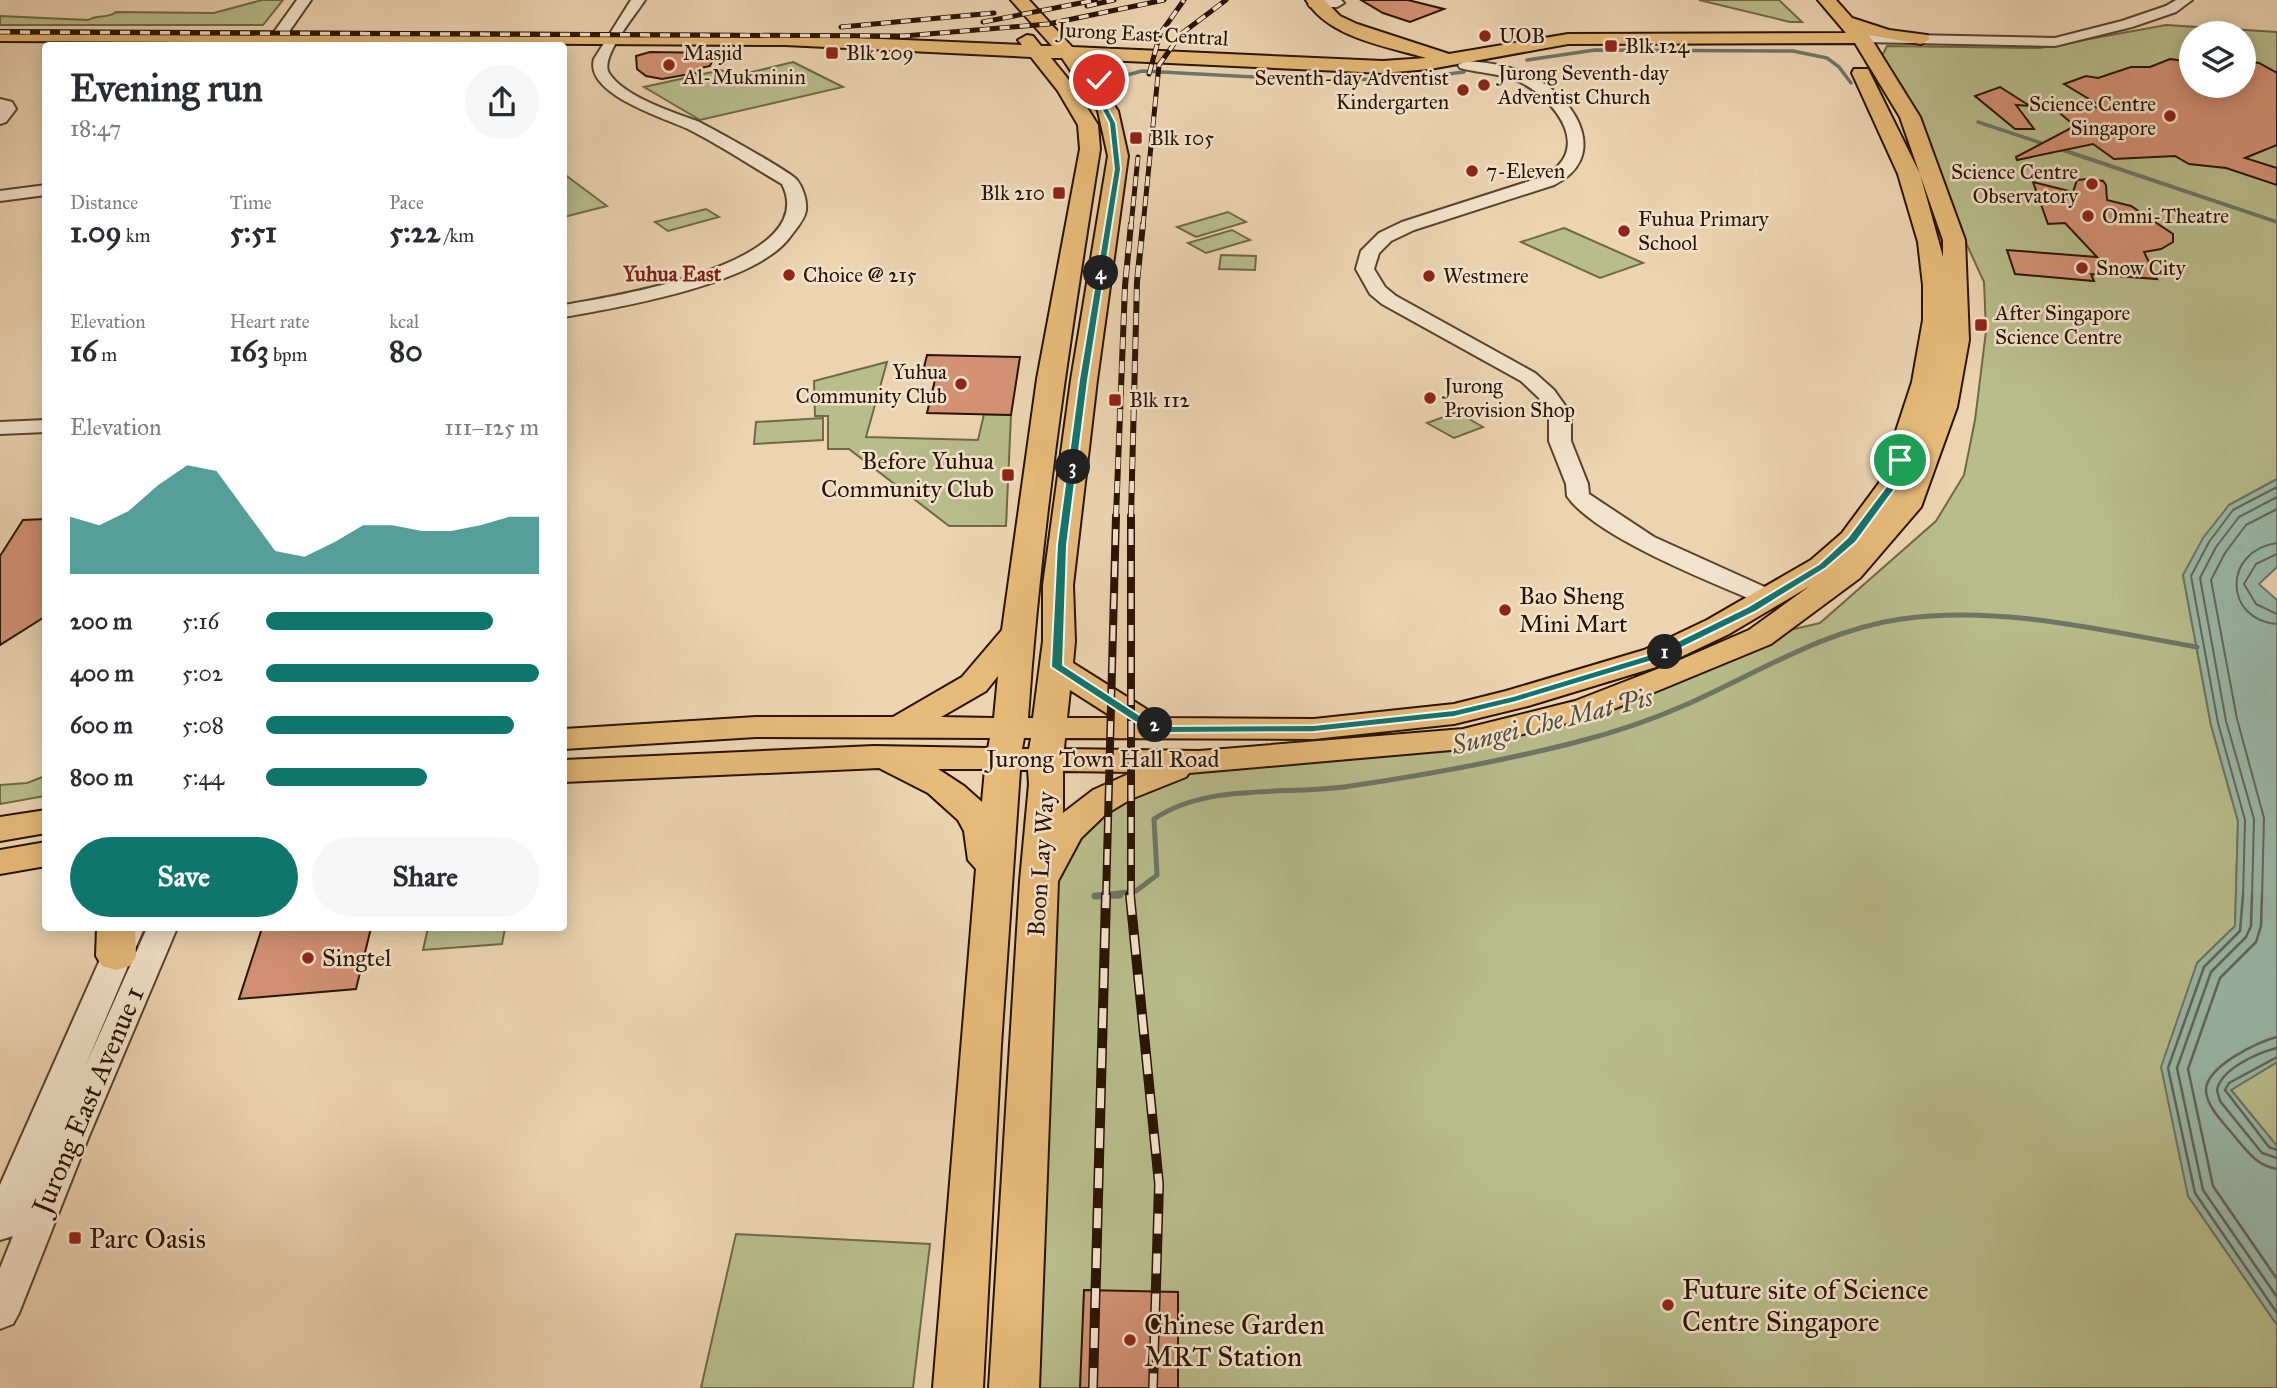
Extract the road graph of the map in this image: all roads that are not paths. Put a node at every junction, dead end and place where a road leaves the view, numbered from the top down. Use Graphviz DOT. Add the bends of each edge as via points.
graph roads {
  1 [pos="291,0"];
  2 [pos="304,0"];
  3 [pos="1828,0"];
  4 [pos="2185,0"];
  5 [pos="1337,1"];
  6 [pos="646,2"];
  7 [pos="1315,2"];
  8 [pos="1014,15"];
  9 [pos="1048,31"];
  10 [pos="0,36"];
  11 [pos="1921,39"];
  12 [pos="0,42"];
  13 [pos="268,42"];
  14 [pos="618,42"];
  15 [pos="1789,42"];
  16 [pos="2045,42"];
  17 [pos="42,43"];
  18 [pos="567,43"];
  19 [pos="1436,45"];
  20 [pos="1941,45"];
  21 [pos="1410,47"];
  22 [pos="1852,47"];
  23 [pos="1502,49"];
  24 [pos="958,51"];
  25 [pos="1127,56"];
  26 [pos="1054,61"];
  27 [pos="1472,62"];
  28 [pos="1148,64"];
  29 [pos="1383,67"];
  30 [pos="1093,87"];
  31 [pos="0,104"];
  32 [pos="0,119"];
  33 [pos="42,191"];
  34 [pos="0,196"];
  35 [pos="567,310"];
  36 [pos="42,426"];
  37 [pos="0,428"];
  38 [pos="1790,595"];
  39 [pos="1018,632"];
  40 [pos="1057,667"];
  41 [pos="902,726"];
  42 [pos="1168,730"];
  43 [pos="567,738"];
  44 [pos="1006,744"];
  45 [pos="1046,745"];
  46 [pos="874,757"];
  47 [pos="1199,762"];
  48 [pos="567,771"];
  49 [pos="42,822"];
  50 [pos="0,829"];
  51 [pos="1039,881"];
  52 [pos="994,894"];
  53 [pos="161,931"];
  54 [pos="120,937"];
  55 [pos="0,1226"];
  56 [pos="0,1313"];
  57 [pos="958,1388"];
  58 [pos="1014,1388"];
  1 -- 13 [label="street"];
  2 -- 13 [label="street"];
  3 -- 22 [label="main road, Jurong Town Hall Road"];
  4 -- 16 [label="street" via="2100,32"];
  5 -- 7 [label="street"];
  5 -- 19 [label="main road" via="1358,19"];
  6 -- 14 [label="street"];
  7 -- 21 [label="main road" via="1335,21"];
  8 -- 9 [label="main road, Boon Lay Way"];
  8 -- 24 [label="main road" via="1003,37"];
  8 -- 26 [label="main road, Boon Lay Way"];
  9 -- 25 [label="main road"];
  9 -- 26 [label="main road, Boon Lay Way"];
  10 -- 13 [label="main road, Jurong East Central"];
  11 -- 16 [label="street"];
  11 -- 22 [label="main road" via="1887,35"];
  12 -- 17 [label="main road"];
  13 -- 14 [label="main road, Jurong East Central"];
  14 -- 18 [label="main road, Jurong East Central"];
  14 -- 24 [label="main road, Jurong East Central"];
  14 -- 35 [label="street" via="598,67 607,82 789,181 797,196 796,215 785,232 759,253 712,276 641,297"];
  15 -- 22 [label="main road"];
  15 -- 22 [label="main road, Jurong Town Hall Road" via="1809,30 1815,12"];
  15 -- 23 [label="main road, Jurong East Central" via="1568,39"];
  15 -- 27 [label="main road, Jurong East Central" via="1599,43"];
  16 -- 20 [label="street"];
  19 -- 23 [label="main road"];
  19 -- 27 [label="main road"];
  20 -- 22 [label="main road"];
  21 -- 27 [label="main road"];
  21 -- 29 [label="main road" via="1416,58"];
  22 -- 38 [label="main road, Jurong Town Hall Road" via="1910,117 1954,240 1935,320 1914,456 1852,539"];
  23 -- 27 [label="main road, Jurong East Central"];
  24 -- 26 [label="main road, Jurong East Central"];
  24 -- 26 [label="main road" via="1000,61"];
  25 -- 26 [label="main road, Jurong East Central"];
  25 -- 29 [label="main road, Jurong East Central"];
  26 -- 28 [label="main road, Jurong East Central"];
  26 -- 30 [label="main road, Boon Lay Way"];
  26 -- 39 [label="main road, Boon Lay Way" via="1088,125 1090,149 1050,379"];
  27 -- 28 [label="main road, Jurong East Central" via="1411,72 1349,74"];
  27 -- 29 [label="main road, Jurong East Central"];
  27 -- 38 [label="street" via="1533,83 1559,103 1575,137 1575,158 1567,170 1548,181 1385,237 1370,251 1365,269 1377,290 1528,377 1547,394 1560,414 1560,441 1577,484 1656,534"];
  28 -- 30 [label="main road" via="1102,75"];
  30 -- 40 [label="main road, Boon Lay Way" via="1112,123 1117,169 1062,545"];
  31 -- 32 [label="street" via="8,109"];
  33 -- 34 [label="street"];
  36 -- 37 [label="street"];
  38 -- 42 [label="main road, Jurong Town Hall Road" via="1655,657 1454,713 1314,729"];
  38 -- 47 [label="main road, Jurong Town Hall Road" via="1760,636 1587,708 1463,739"];
  39 -- 41 [label="main road" via="974,684"];
  39 -- 44 [label="main road, Boon Lay Way"];
  40 -- 42 [label="main road" via="1139,719"];
  40 -- 45 [label="main road, Boon Lay Way"];
  41 -- 43 [label="main road, Jurong Town Hall Road" via="756,727"];
  41 -- 44 [label="main road, Jurong Town Hall Road"];
  42 -- 45 [label="main road, Jurong Town Hall Road"];
  44 -- 45 [label="main road, Jurong Town Hall Road"];
  44 -- 46 [label="main road, Jurong Town Hall Road"];
  44 -- 52 [label="main road, Boon Lay Way"];
  45 -- 47 [label="main road, Jurong Town Hall Road"];
  45 -- 51 [label="main road, Boon Lay Way"];
  46 -- 48 [label="main road, Jurong Town Hall Road"];
  46 -- 52 [label="main road" via="913,768 956,798 981,824"];
  47 -- 51 [label="main road" via="1126,787 1085,811 1069,828"];
  49 -- 50 [label="main road"];
  51 -- 58 [label="main road, Boon Lay Way"];
  52 -- 57 [label="main road, Boon Lay Way"];
  53 -- 56 [label="street, Jurong East Avenue 1"];
  54 -- 55 [label="street, Jurong East Avenue 1"];
}
